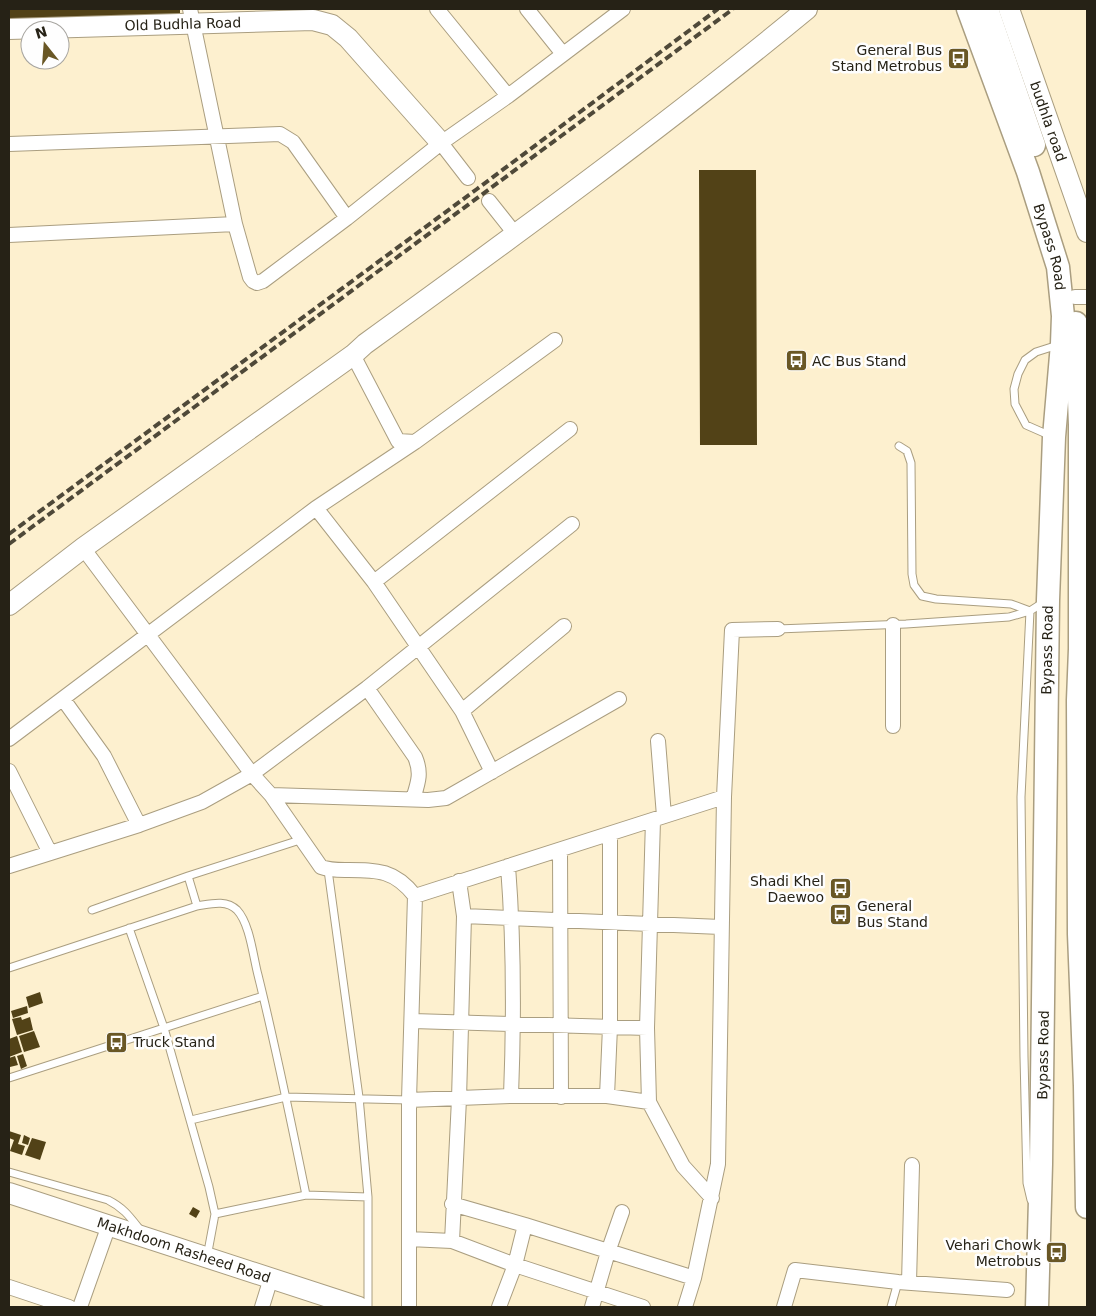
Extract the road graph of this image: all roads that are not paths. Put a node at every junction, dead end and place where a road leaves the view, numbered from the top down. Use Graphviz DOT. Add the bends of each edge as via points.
graph roads {
  1 [pos="437,9"];
  2 [pos="527,9"];
  3 [pos="623,9"];
  4 [pos="807,9"];
  5 [pos="968,9"];
  6 [pos="987,9"];
  7 [pos="1013,10"];
  8 [pos="191,16"];
  9 [pos="9,29"];
  10 [pos="563,54"];
  11 [pos="508,96"];
  12 [pos="216,136"];
  13 [pos="441,143"];
  14 [pos="9,144"];
  15 [pos="468,178"];
  16 [pos="489,201"];
  17 [pos="347,218"];
  18 [pos="235,224"];
  19 [pos="1087,232"];
  20 [pos="9,235"];
  21 [pos="516,235"];
  22 [pos="1081,297"];
  23 [pos="555,340"];
  24 [pos="1062,344"];
  25 [pos="353,355"];
  26 [pos="570,429"];
  27 [pos="1054,437"];
  28 [pos="415,442"];
  29 [pos="899,446"];
  30 [pos="316,508"];
  31 [pos="572,524"];
  32 [pos="82,548"];
  33 [pos="1083,550"];
  34 [pos="374,582"];
  35 [pos="9,605"];
  36 [pos="1039,605"];
  37 [pos="893,625"];
  38 [pos="564,626"];
  39 [pos="778,629"];
  40 [pos="147,635"];
  41 [pos="418,648"];
  42 [pos="1083,649"];
  43 [pos="366,688"];
  44 [pos="63,699"];
  45 [pos="619,699"];
  46 [pos="462,711"];
  47 [pos="893,726"];
  48 [pos="9,740"];
  49 [pos="658,741"];
  50 [pos="9,771"];
  51 [pos="492,772"];
  52 [pos="252,774"];
  53 [pos="271,795"];
  54 [pos="724,798"];
  55 [pos="413,799"];
  56 [pos="658,818"];
  57 [pos="139,825"];
  58 [pos="610,834"];
  59 [pos="303,839"];
  60 [pos="560,850"];
  61 [pos="50,853"];
  62 [pos="9,866"];
  63 [pos="508,866"];
  64 [pos="328,870"];
  65 [pos="188,876"];
  66 [pos="459,881"];
  67 [pos="416,896"];
  68 [pos="197,906"];
  69 [pos="92,910"];
  70 [pos="464,916"];
  71 [pos="512,918"];
  72 [pos="561,920"];
  73 [pos="610,922"];
  74 [pos="649,924"];
  75 [pos="721,927"];
  76 [pos="129,928"];
  77 [pos="1083,934"];
  78 [pos="9,968"];
  79 [pos="263,996"];
  80 [pos="412,1021"];
  81 [pos="461,1022"];
  82 [pos="514,1024"];
  83 [pos="561,1025"];
  84 [pos="610,1027"];
  85 [pos="164,1028"];
  86 [pos="647,1028"];
  87 [pos="9,1078"];
  88 [pos="511,1096"];
  89 [pos="607,1096"];
  90 [pos="286,1097"];
  91 [pos="359,1097"];
  92 [pos="561,1097"];
  93 [pos="459,1099"];
  94 [pos="409,1100"];
  95 [pos="650,1102"];
  96 [pos="191,1120"];
  97 [pos="912,1164"];
  98 [pos="9,1172"];
  99 [pos="9,1193"];
  100 [pos="306,1195"];
  101 [pos="368,1197"];
  102 [pos="712,1198"];
  103 [pos="452,1204"];
  104 [pos="1087,1206"];
  105 [pos="622,1212"];
  106 [pos="215,1214"];
  107 [pos="109,1225"];
  108 [pos="525,1225"];
  109 [pos="145,1237"];
  110 [pos="409,1238"];
  111 [pos="452,1241"];
  112 [pos="608,1252"];
  113 [pos="207,1257"];
  114 [pos="515,1265"];
  115 [pos="271,1278"];
  116 [pos="694,1278"];
  117 [pos="904,1282"];
  118 [pos="9,1287"];
  119 [pos="1007,1290"];
  120 [pos="597,1293"];
  121 [pos="339,1304"];
  122 [pos="69,1307"];
  123 [pos="80,1307"];
  124 [pos="262,1307"];
  125 [pos="359,1307"];
  126 [pos="368,1307"];
  127 [pos="409,1307"];
  128 [pos="499,1307"];
  129 [pos="592,1307"];
  130 [pos="643,1307"];
  131 [pos="685,1307"];
  132 [pos="784,1307"];
  133 [pos="891,1307"];
  134 [pos="1037,1307"];
  1 -- 11 [label="street"];
  2 -- 10 [label="street"];
  3 -- 10 [label="street"];
  4 -- 21 [label="street"];
  5 -- 24 [label="main road, Bypass Road" via="1028,172 1058,268"];
  6 -- 22 [label="main road" via="1068,248"];
  7 -- 19 [label="street, budhla road"];
  8 -- 9 [label="street, Old Budhla Road"];
  8 -- 12 [label="street"];
  8 -- 13 [label="street, Old Budhla Road" via="313,20 332,25 348,38"];
  10 -- 11 [label="street"];
  11 -- 13 [label="street"];
  12 -- 14 [label="street"];
  12 -- 17 [label="street" via="280,134 293,142"];
  12 -- 18 [label="street"];
  13 -- 15 [label="street, Old Budhla Road"];
  13 -- 17 [label="street"];
  16 -- 21 [label="street"];
  17 -- 18 [label="street" via="257,283 250,277"];
  18 -- 20 [label="street"];
  21 -- 25 [label="street"];
  22 -- 33 [label="main road"];
  23 -- 28 [label="street"];
  24 -- 27 [label="main road, Bypass Road"];
  24 -- 27 [label="lane" via="1036,352 1025,360 1014,389 1015,404 1026,426"];
  25 -- 28 [label="street" via="398,441"];
  25 -- 32 [label="street"];
  26 -- 34 [label="street"];
  27 -- 36 [label="main road, Bypass Road"];
  28 -- 30 [label="street"];
  29 -- 36 [label="lane" via="907,451 912,462 912,574 914,585 922,596"];
  30 -- 34 [label="street"];
  30 -- 40 [label="street"];
  31 -- 41 [label="street"];
  32 -- 35 [label="street"];
  32 -- 40 [label="street"];
  33 -- 42 [label="main road"];
  34 -- 41 [label="street"];
  36 -- 37 [label="lane" via="1009,617"];
  36 -- 134 [label="main road, Bypass Road"];
  37 -- 39 [label="lane"];
  37 -- 47 [label="street"];
  38 -- 46 [label="street"];
  39 -- 54 [label="street" via="732,630"];
  40 -- 44 [label="street"];
  40 -- 52 [label="street"];
  41 -- 43 [label="street"];
  41 -- 46 [label="street"];
  42 -- 77 [label="main road" via="1078,700"];
  43 -- 52 [label="street"];
  43 -- 55 [label="street" via="419,766 419,781"];
  44 -- 48 [label="street"];
  44 -- 57 [label="street" via="104,756"];
  45 -- 51 [label="street"];
  46 -- 51 [label="street"];
  49 -- 56 [label="street"];
  50 -- 61 [label="street"];
  51 -- 55 [label="street" via="446,798"];
  52 -- 53 [label="street"];
  52 -- 57 [label="street" via="202,802"];
  53 -- 55 [label="street"];
  53 -- 59 [label="street"];
  54 -- 56 [label="street"];
  54 -- 75 [label="street"];
  56 -- 58 [label="street"];
  56 -- 74 [label="street"];
  57 -- 61 [label="street"];
  58 -- 60 [label="street"];
  58 -- 73 [label="street"];
  59 -- 64 [label="street" via="316,860"];
  59 -- 65 [label="lane"];
  60 -- 63 [label="street"];
  60 -- 72 [label="street"];
  61 -- 62 [label="street"];
  63 -- 66 [label="street"];
  63 -- 71 [label="street"];
  64 -- 67 [label="street" via="386,872 402,881"];
  64 -- 91 [label="lane"];
  65 -- 68 [label="lane"];
  65 -- 69 [label="lane"];
  66 -- 67 [label="street"];
  66 -- 70 [label="street"];
  67 -- 80 [label="street"];
  68 -- 76 [label="lane"];
  68 -- 79 [label="lane" via="220,902 236,909 245,924"];
  70 -- 71 [label="street"];
  70 -- 81 [label="street"];
  71 -- 72 [label="street"];
  71 -- 82 [label="street"];
  72 -- 73 [label="street"];
  72 -- 83 [label="street"];
  73 -- 74 [label="street"];
  73 -- 84 [label="street"];
  74 -- 75 [label="street"];
  74 -- 86 [label="street"];
  75 -- 102 [label="street" via="718,1164"];
  76 -- 78 [label="lane"];
  76 -- 85 [label="lane"];
  77 -- 104 [label="main road"];
  79 -- 85 [label="lane"];
  79 -- 90 [label="lane"];
  80 -- 81 [label="street"];
  80 -- 94 [label="street"];
  81 -- 82 [label="street"];
  81 -- 93 [label="street"];
  82 -- 83 [label="street"];
  82 -- 88 [label="street"];
  83 -- 84 [label="street"];
  83 -- 92 [label="street"];
  84 -- 86 [label="street"];
  84 -- 89 [label="street"];
  85 -- 87 [label="lane"];
  85 -- 96 [label="lane"];
  86 -- 95 [label="street"];
  88 -- 92 [label="street"];
  88 -- 93 [label="street"];
  89 -- 92 [label="street"];
  89 -- 95 [label="street"];
  90 -- 91 [label="lane"];
  90 -- 96 [label="lane"];
  90 -- 100 [label="lane"];
  91 -- 94 [label="lane"];
  91 -- 101 [label="lane"];
  93 -- 94 [label="street"];
  93 -- 103 [label="street"];
  94 -- 110 [label="street"];
  95 -- 102 [label="street" via="683,1166"];
  96 -- 106 [label="lane"];
  97 -- 117 [label="street"];
  98 -- 109 [label="lane" via="119,1205"];
  99 -- 107 [label="street, Makhdoom Rasheed Road"];
  100 -- 101 [label="lane"];
  100 -- 106 [label="lane"];
  101 -- 126 [label="lane"];
  102 -- 116 [label="street"];
  103 -- 108 [label="street"];
  103 -- 111 [label="street"];
  105 -- 112 [label="street"];
  106 -- 113 [label="lane"];
  107 -- 109 [label="street, Makhdoom Rasheed Road"];
  107 -- 123 [label="street"];
  108 -- 112 [label="street"];
  108 -- 114 [label="street"];
  109 -- 113 [label="street, Makhdoom Rasheed Road"];
  110 -- 111 [label="street"];
  110 -- 127 [label="street"];
  111 -- 114 [label="street"];
  112 -- 116 [label="street"];
  112 -- 120 [label="street"];
  113 -- 115 [label="street, Makhdoom Rasheed Road"];
  114 -- 120 [label="street"];
  114 -- 128 [label="street"];
  115 -- 121 [label="street, Makhdoom Rasheed Road"];
  115 -- 124 [label="street"];
  116 -- 131 [label="street"];
  117 -- 119 [label="street"];
  117 -- 132 [label="street" via="794,1270"];
  117 -- 133 [label="lane"];
  118 -- 122 [label="street"];
  120 -- 129 [label="street"];
  120 -- 130 [label="street"];
  121 -- 125 [label="street, Makhdoom Rasheed Road"];
}
